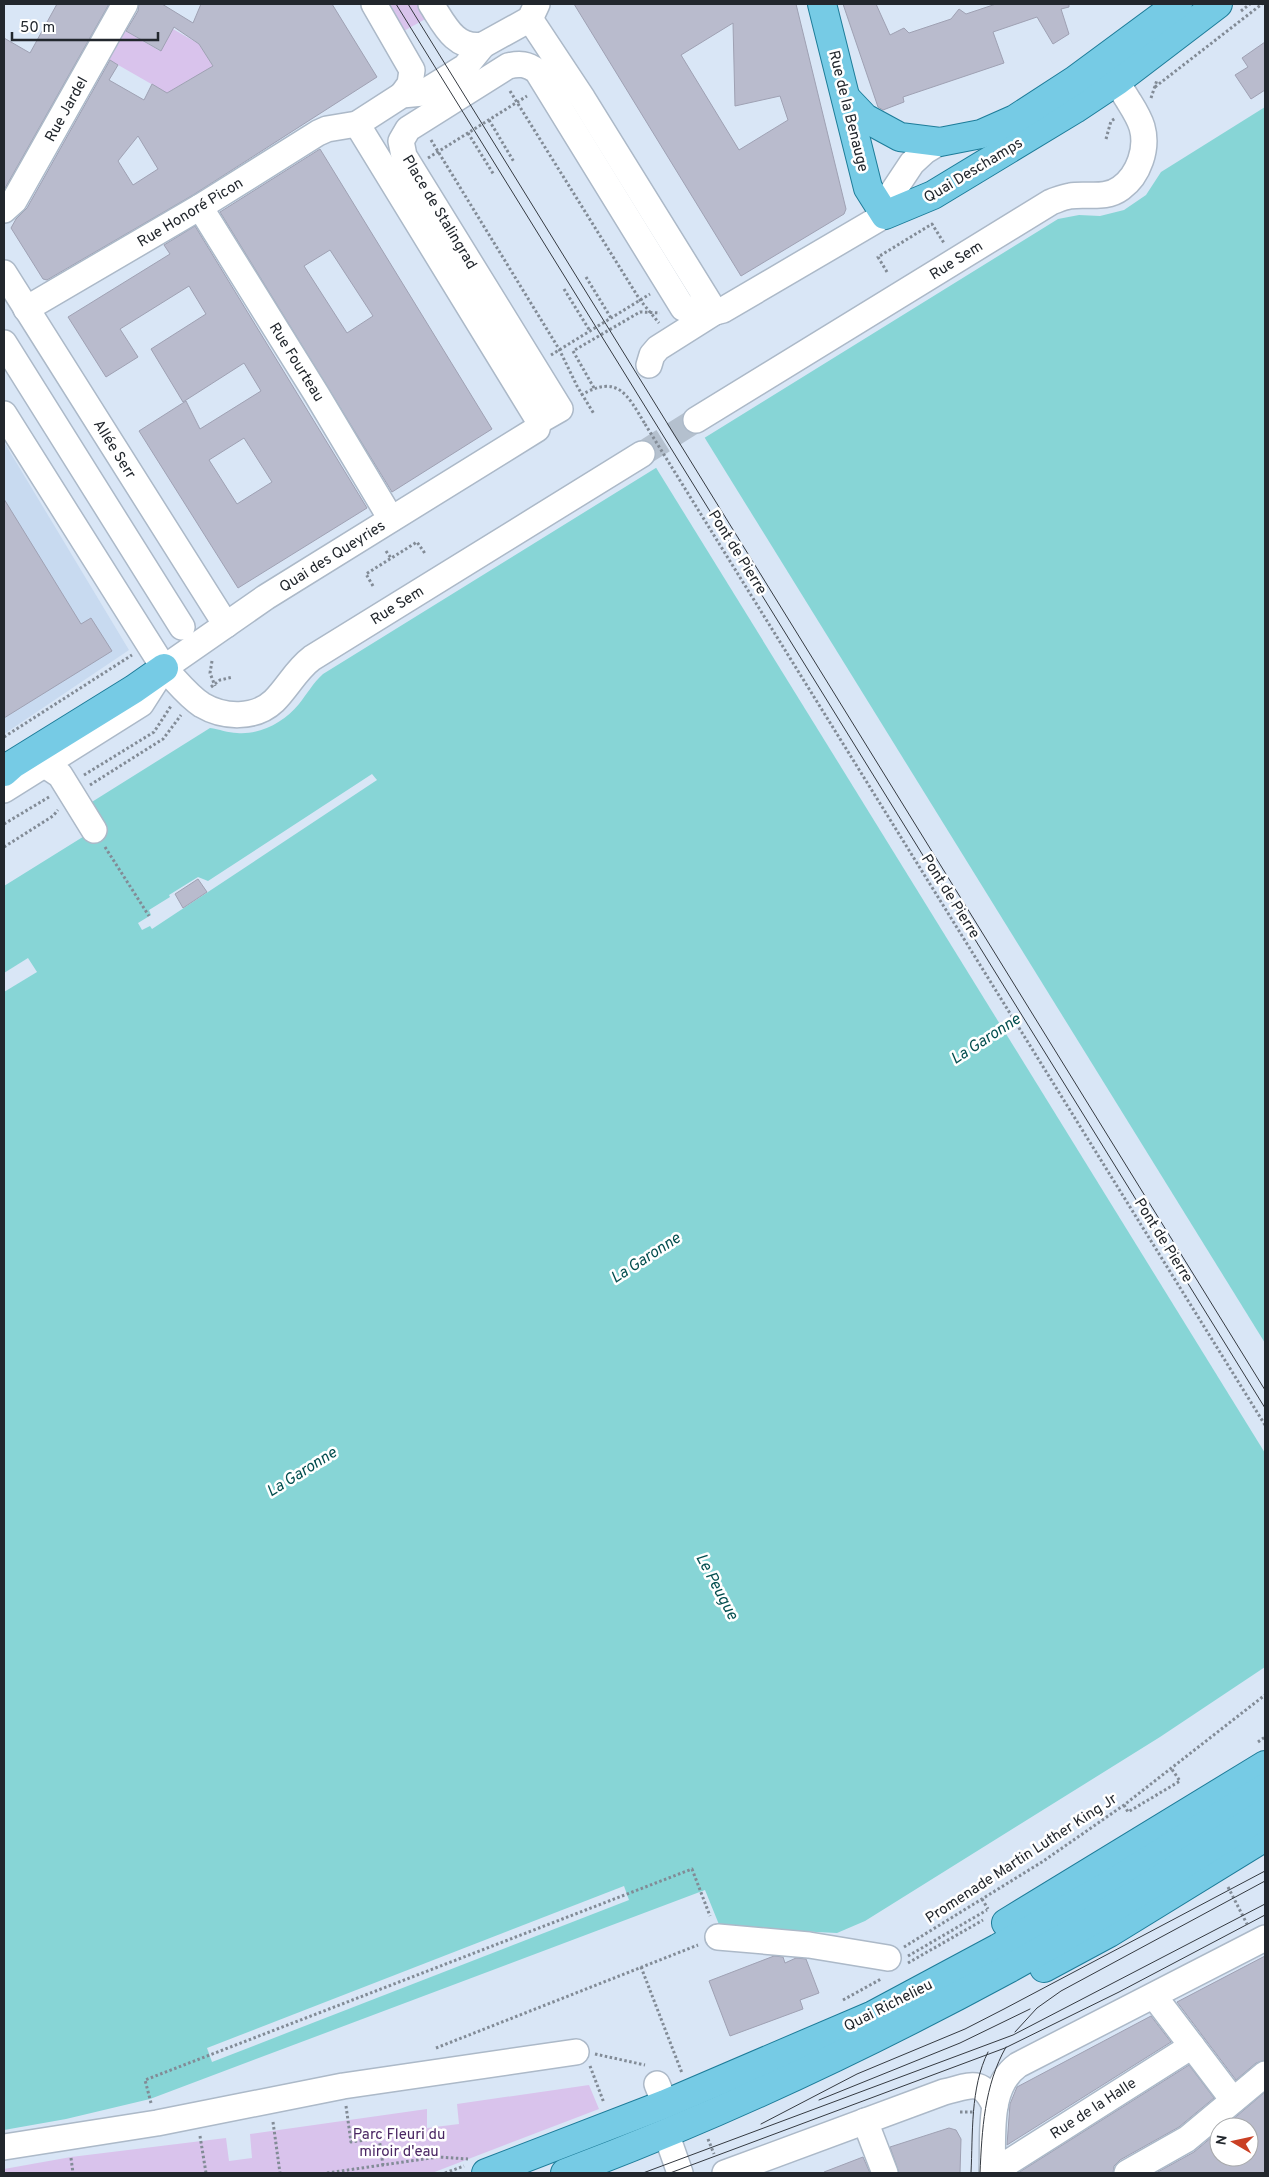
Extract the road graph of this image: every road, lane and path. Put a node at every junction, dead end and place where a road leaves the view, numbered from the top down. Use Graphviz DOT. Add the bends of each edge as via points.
graph roads {
  1 [pos="126,4"];
  2 [pos="374,4"];
  3 [pos="431,4"];
  4 [pos="822,4"];
  5 [pos="1178,4"];
  6 [pos="1218,4"];
  7 [pos="1262,4"];
  8 [pos="534,11"];
  9 [pos="1136,35"];
  10 [pos="483,45"];
  11 [pos="1088,72"];
  12 [pos="1117,81"];
  13 [pos="508,87"];
  14 [pos="1154,88"];
  15 [pos="402,94"];
  16 [pos="530,94"];
  17 [pos="846,98"];
  18 [pos="516,103"];
  19 [pos="489,120"];
  20 [pos="356,124"];
  21 [pos="468,133"];
  22 [pos="428,136"];
  23 [pos="940,142"];
  24 [pos="439,151"];
  25 [pos="426,159"];
  26 [pos="514,162"];
  27 [pos="494,175"];
  28 [pos="200,207"];
  29 [pos="4,210"];
  30 [pos="885,215"];
  31 [pos="941,238"];
  32 [pos="886,272"];
  33 [pos="4,273"];
  34 [pos="586,277"];
  35 [pos="564,289"];
  36 [pos="653,292"];
  37 [pos="640,300"];
  38 [pos="26,309"];
  39 [pos="649,312"];
  40 [pos="715,312"];
  41 [pos="667,314"];
  42 [pos="612,318"];
  43 [pos="590,330"];
  44 [pos="670,340"];
  45 [pos="4,343"];
  46 [pos="560,349"];
  47 [pos="649,365"];
  48 [pos="594,388"];
  49 [pos="582,395"];
  50 [pos="4,414"];
  51 [pos="594,414"];
  52 [pos="696,420"];
  53 [pos="539,421"];
  54 [pos="503,449"];
  55 [pos="642,454"];
  56 [pos="392,519"];
  57 [pos="386,551"];
  58 [pos="426,555"];
  59 [pos="392,558"];
  60 [pos="374,586"];
  61 [pos="226,625"];
  62 [pos="182,627"];
  63 [pos="148,642"];
  64 [pos="164,668"];
  65 [pos="210,673"];
  66 [pos="233,677"];
  67 [pos="218,689"];
  68 [pos="195,696"];
  69 [pos="154,732"];
  70 [pos="4,737"];
  71 [pos="4,750"];
  72 [pos="48,763"];
  73 [pos="4,772"];
  74 [pos="4,790"];
  75 [pos="73,795"];
  76 [pos="94,830"];
  77 [pos="4,846"];
  78 [pos="149,916"];
  79 [pos="1265,1425"];
  80 [pos="1265,1695"];
  81 [pos="1265,1765"];
  82 [pos="1171,1768"];
  83 [pos="1265,1788"];
  84 [pos="1155,1796"];
  85 [pos="1160,1802"];
  86 [pos="1124,1805"];
  87 [pos="1265,1813"];
  88 [pos="1265,1837"];
  89 [pos="1226,1885"];
  90 [pos="982,1899"];
  91 [pos="988,1909"];
  92 [pos="1258,1934"];
  93 [pos="718,1937"];
  94 [pos="888,1958"];
  95 [pos="641,1967"];
  96 [pos="865,1988"];
  97 [pos="1154,1996"];
  98 [pos="878,2025"];
  99 [pos="1192,2046"];
  100 [pos="433,2050"];
  101 [pos="580,2052"];
  102 [pos="1265,2074"];
  103 [pos="661,2081"];
  104 [pos="343,2086"];
  105 [pos="150,2099"];
  106 [pos="1234,2100"];
  107 [pos="270,2101"];
  108 [pos="995,2106"];
  109 [pos="607,2111"];
  110 [pos="197,2115"];
  111 [pos="865,2121"];
  112 [pos="666,2133"];
  113 [pos="4,2147"];
  114 [pos="383,2165"];
  115 [pos="478,2168"];
  116 [pos="992,2168"];
  117 [pos="206,2173"];
  118 [pos="280,2173"];
  119 [pos="327,2173"];
  120 [pos="565,2173"];
  121 [pos="680,2173"];
  122 [pos="725,2173"];
  123 [pos="885,2173"];
  124 [pos="1127,2173"];
  1 -- 29 [label="street, Rue Jardel" via="14,202"];
  2 -- 15 [label="street" via="412,70 410,84"];
  3 -- 10 [label="street" via="458,41 473,47"];
  4 -- 17 [label="main road, Rue de la Benauge"];
  5 -- 9 [label="main road, Quai Deschamps"];
  6 -- 12 [label="main road, Quai Deschamps"];
  7 -- 14 [label="path"];
  8 -- 10 [label="street"];
  8 -- 40 [label="street" via="578,93"];
  9 -- 11 [label="main road, Quai Deschamps"];
  9 -- 12 [label="street" via="1119,66"];
  10 -- 15 [label="street" via="465,67 443,81 423,93"];
  11 -- 12 [label="street" via="1104,74"];
  11 -- 23 [label="main road, Quai Deschamps" via="1015,119 981,134"];
  12 -- 30 [label="main road, Quai Deschamps" via="933,195"];
  12 -- 52 [label="street, Rue Sem" via="1142,128 1143,148 1138,168 1120,190 1106,196 1071,196 1051,202"];
  13 -- 18 [label="path"];
  15 -- 20 [label="street"];
  16 -- 18 [label="path"];
  17 -- 23 [label="main road, Quai Deschamps" via="865,118 900,137"];
  17 -- 30 [label="main road, Rue de la Benauge" via="868,188"];
  18 -- 19 [label="path"];
  18 -- 37 [label="path"];
  19 -- 21 [label="path"];
  19 -- 26 [label="path"];
  20 -- 28 [label="street, Rue Honoré Picon" via="318,133"];
  20 -- 53 [label="street, Place de Stalingrad"];
  21 -- 24 [label="path"];
  21 -- 27 [label="path"];
  22 -- 24 [label="path"];
  23 -- 30 [label="street" via="912,163 888,199"];
  24 -- 25 [label="path"];
  24 -- 46 [label="path"];
  28 -- 38 [label="street, Rue Honoré Picon"];
  28 -- 56 [label="street, Rue Fourteau"];
  30 -- 40 [label="street, Quai Deschamps"];
  31 -- 32 [label="path" via="932,224 878,257"];
  33 -- 38 [label="street, Allée Serr"];
  34 -- 42 [label="path"];
  35 -- 43 [label="path"];
  36 -- 37 [label="path"];
  37 -- 39 [label="path"];
  37 -- 42 [label="path"];
  38 -- 61 [label="street, Allée Serr"];
  39 -- 41 [label="path"];
  39 -- 44 [label="path"];
  39 -- 48 [label="path" via="640,312 573,351"];
  40 -- 44 [label="street"];
  40 -- 53 [label="street, Place de Stalingrad" via="683,308 537,71 524,64 508,66 498,72 408,129 401,141 412,168 560,409"];
  42 -- 43 [label="path"];
  43 -- 46 [label="path"];
  44 -- 47 [label="street" via="652,355"];
  45 -- 62 [label="street"];
  46 -- 49 [label="path"];
  48 -- 49 [label="path"];
  48 -- 79 [label="path, Pont de Pierre, bridge" via="611,386 625,393"];
  49 -- 51 [label="path"];
  50 -- 63 [label="street"];
  53 -- 54 [label="street, Place de Stalingrad" via="536,430"];
  54 -- 56 [label="street, Quai des Queyries"];
  55 -- 68 [label="street, Rue Sem" via="312,658 264,708 245,715 231,714 217,711"];
  56 -- 61 [label="street, Quai des Queyries"];
  57 -- 59 [label="path"];
  58 -- 59 [label="path" via="417,542"];
  59 -- 60 [label="path" via="366,574"];
  61 -- 64 [label="street, Quai des Queyries"];
  63 -- 64 [label="street"];
  63 -- 70 [label="path" via="127,660"];
  64 -- 68 [label="street, Rue Sem"];
  64 -- 71 [label="main road, Quai des Queyries" via="123,676"];
  64 -- 72 [label="street" via="141,704"];
  64 -- 73 [label="main road, Quai des Queyries"];
  65 -- 68 [label="path"];
  66 -- 68 [label="path" via="220,680"];
  67 -- 68 [label="path"];
  68 -- 69 [label="path"];
  68 -- 75 [label="path" via="163,739"];
  72 -- 74 [label="street"];
  72 -- 75 [label="street"];
  75 -- 76 [label="street"];
  75 -- 77 [label="path" via="53,816"];
  76 -- 78 [label="path"];
  80 -- 82 [label="path, Promenade Martin Luther King Jr"];
  81 -- 98 [label="main road" via="990,1933"];
  82 -- 84 [label="path" via="1180,1781"];
  82 -- 86 [label="path, Promenade Martin Luther King Jr"];
  83 -- 98 [label="main road, Quai Richelieu" via="1111,1884 998,1948"];
  84 -- 85 [label="path"];
  84 -- 86 [label="path" via="1128,1812"];
  86 -- 90 [label="path, Promenade Martin Luther King Jr"];
  87 -- 98 [label="main road, Quai Richelieu" via="1018,1963"];
  88 -- 98 [label="main road" via="1109,1933 1043,1969"];
  89 -- 92 [label="path"];
  90 -- 91 [label="path"];
  90 -- 94 [label="path, Promenade Martin Luther King Jr"];
  92 -- 97 [label="street"];
  93 -- 94 [label="street" via="809,1945"];
  93 -- 95 [label="path"];
  93 -- 105 [label="path" via="692,1869 145,2080"];
  94 -- 96 [label="path, Promenade Martin Luther King Jr"];
  95 -- 100 [label="path"];
  95 -- 103 [label="path" via="683,2074"];
  97 -- 99 [label="street"];
  97 -- 108 [label="street" via="1018,2065 1001,2085"];
  98 -- 103 [label="main road, Quai Richelieu"];
  98 -- 112 [label="main road, Quai Richelieu" via="788,2081"];
  99 -- 106 [label="street"];
  99 -- 116 [label="street, Rue de la Halle" via="1008,2162"];
  101 -- 103 [label="path"];
  101 -- 104 [label="street"];
  101 -- 109 [label="path"];
  102 -- 106 [label="street"];
  103 -- 115 [label="main road, Quai Richelieu"];
  104 -- 107 [label="street"];
  104 -- 114 [label="path" via="350,2142 379,2138"];
  106 -- 124 [label="street" via="1186,2139"];
  107 -- 110 [label="street"];
  107 -- 118 [label="path"];
  108 -- 111 [label="street" via="988,2092 971,2086 944,2092"];
  108 -- 116 [label="street"];
  110 -- 113 [label="street"];
  110 -- 117 [label="path"];
  111 -- 122 [label="street"];
  111 -- 123 [label="street"];
  112 -- 120 [label="main road, Quai Richelieu"];
  112 -- 121 [label="street"];
  114 -- 115 [label="path" via="438,2157 469,2159"];
  114 -- 119 [label="path"];
}
